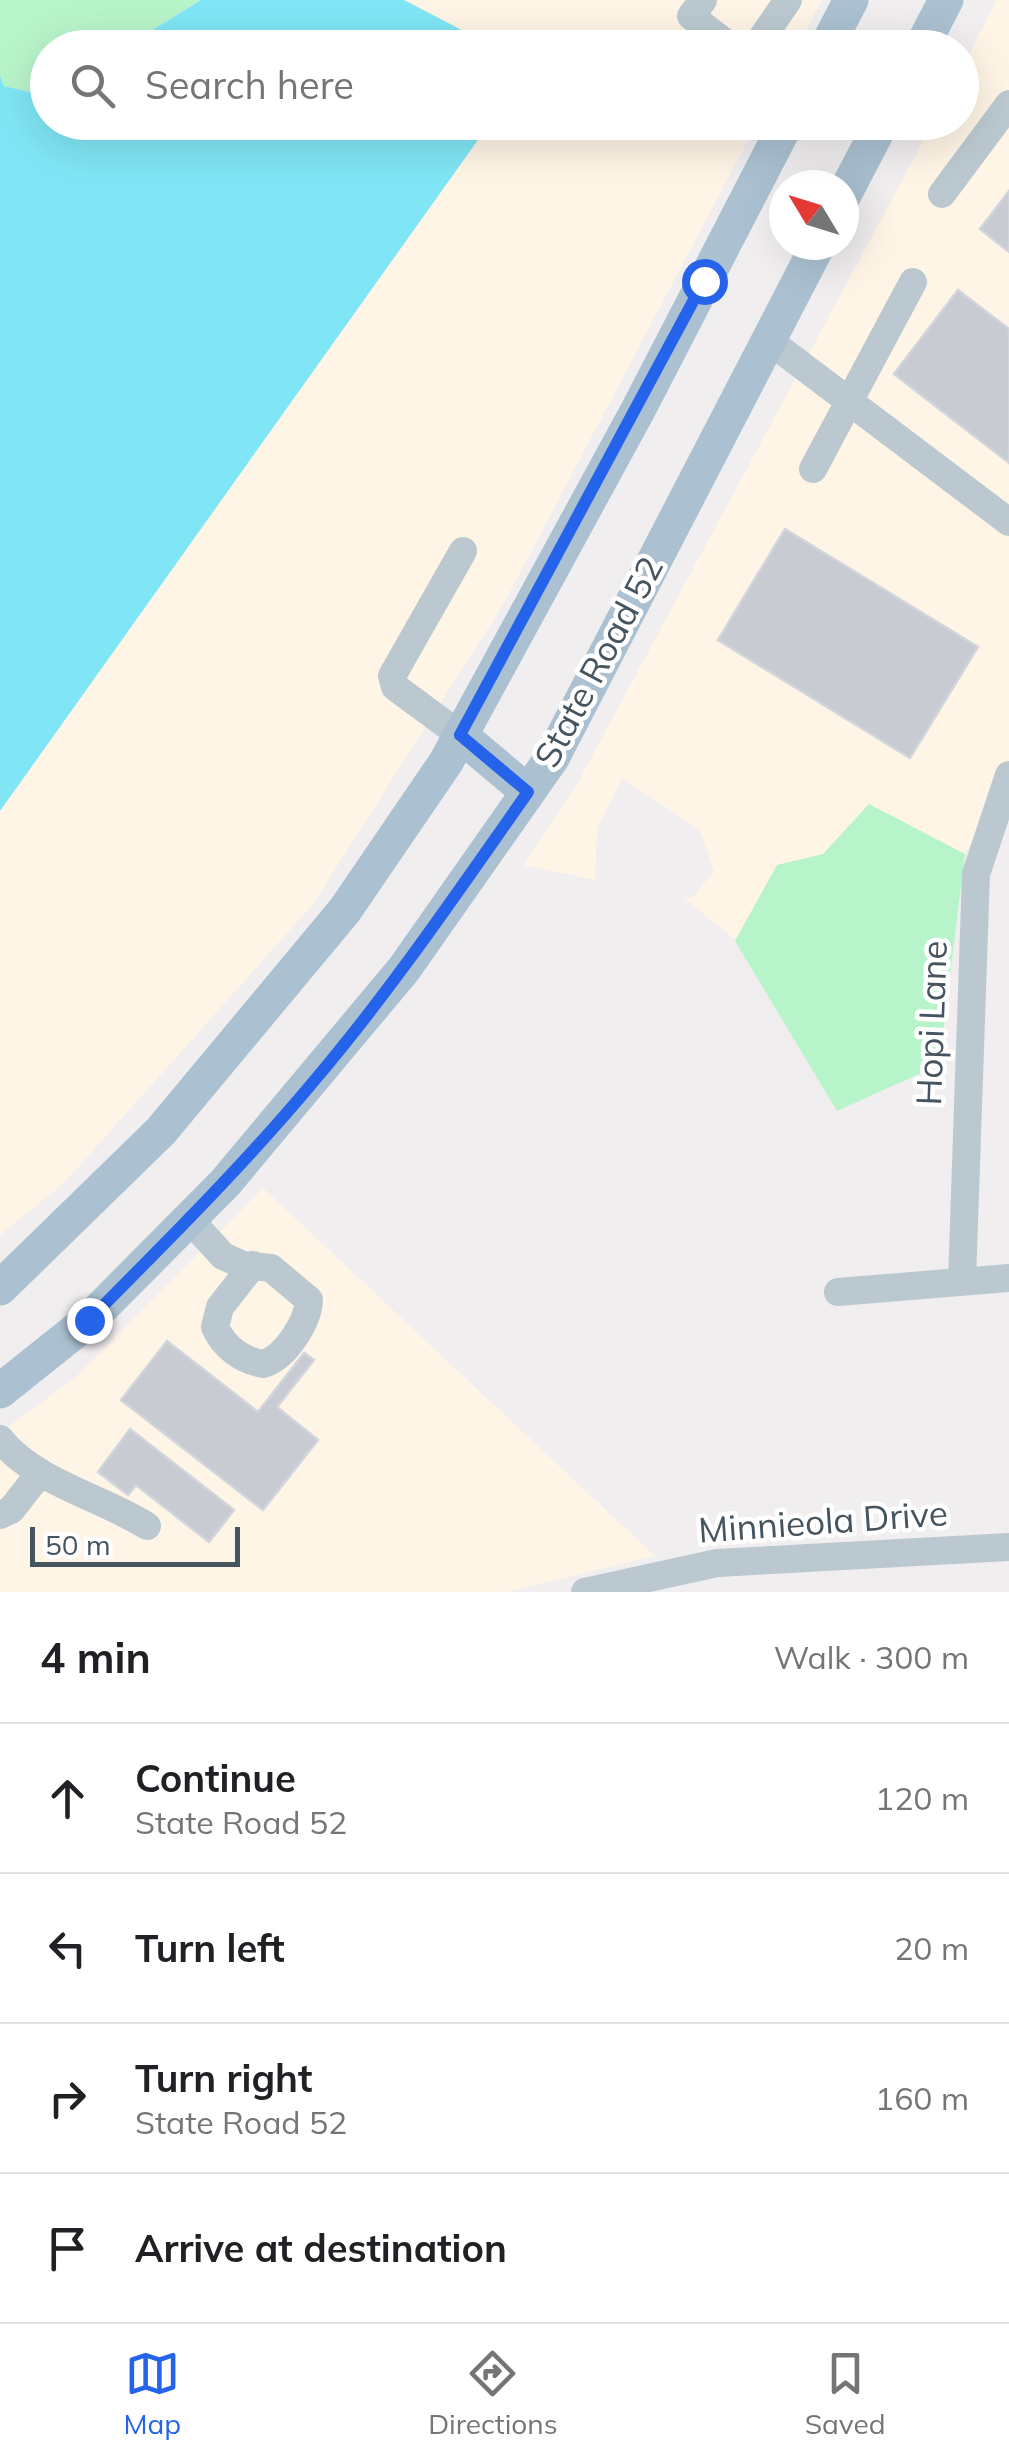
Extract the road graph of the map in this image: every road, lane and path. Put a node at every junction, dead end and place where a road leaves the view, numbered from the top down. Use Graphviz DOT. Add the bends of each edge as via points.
graph roads {
  1 [pos="703,0"];
  2 [pos="788,0"];
  3 [pos="850,0"];
  4 [pos="946,0"];
  5 [pos="709,30"];
  6 [pos="767,30"];
  7 [pos="835,30"];
  8 [pos="930,30"];
  9 [pos="1009,104"];
  10 [pos="778,140"];
  11 [pos="872,140"];
  12 [pos="857,170"];
  13 [pos="942,194"];
  14 [pos="810,260"];
  15 [pos="913,282"];
  16 [pos="768,340"];
  17 [pos="851,400"];
  18 [pos="812,469"];
  19 [pos="1009,522"];
  20 [pos="463,551"];
  21 [pos="460,735"];
  22 [pos="1009,774"];
  23 [pos="528,792"];
  24 [pos="189,1219"];
  25 [pos="253,1265"];
  26 [pos="1009,1278"];
  27 [pos="962,1280"];
  28 [pos="0,1288"];
  29 [pos="838,1292"];
  30 [pos="0,1391"];
  31 [pos="0,1439"];
  32 [pos="40,1473"];
  33 [pos="0,1515"];
  34 [pos="147,1526"];
  35 [pos="1009,1547"];
  36 [pos="584,1592"];
  1 -- 5 [label="street" via="691,16"];
  2 -- 6 [label="street"];
  3 -- 7 [label="main road"];
  4 -- 8 [label="main road"];
  9 -- 13 [label="street"];
  10 -- 21 [label="main road"];
  11 -- 12 [label="main road"];
  14 -- 16 [label="main road, State Road 52"];
  15 -- 17 [label="street"];
  16 -- 17 [label="street"];
  16 -- 23 [label="main road, State Road 52" via="552,758"];
  17 -- 18 [label="street"];
  17 -- 19 [label="street"];
  20 -- 21 [label="street" via="392,676 396,687"];
  21 -- 23 [label="main road"];
  21 -- 28 [label="main road" via="345,910 296,969 161,1131"];
  22 -- 27 [label="street, Hopi Lane" via="976,874"];
  23 -- 24 [label="main road, State Road 52" via="404,970"];
  24 -- 25 [label="street" via="223,1256"];
  24 -- 30 [label="main road, State Road 52" via="89,1320"];
  26 -- 27 [label="street"];
  27 -- 29 [label="street"];
  31 -- 32 [label="street"];
  32 -- 33 [label="street"];
  32 -- 34 [label="street"];
  35 -- 36 [label="street, Minnieola Drive" via="717,1562"];
}
